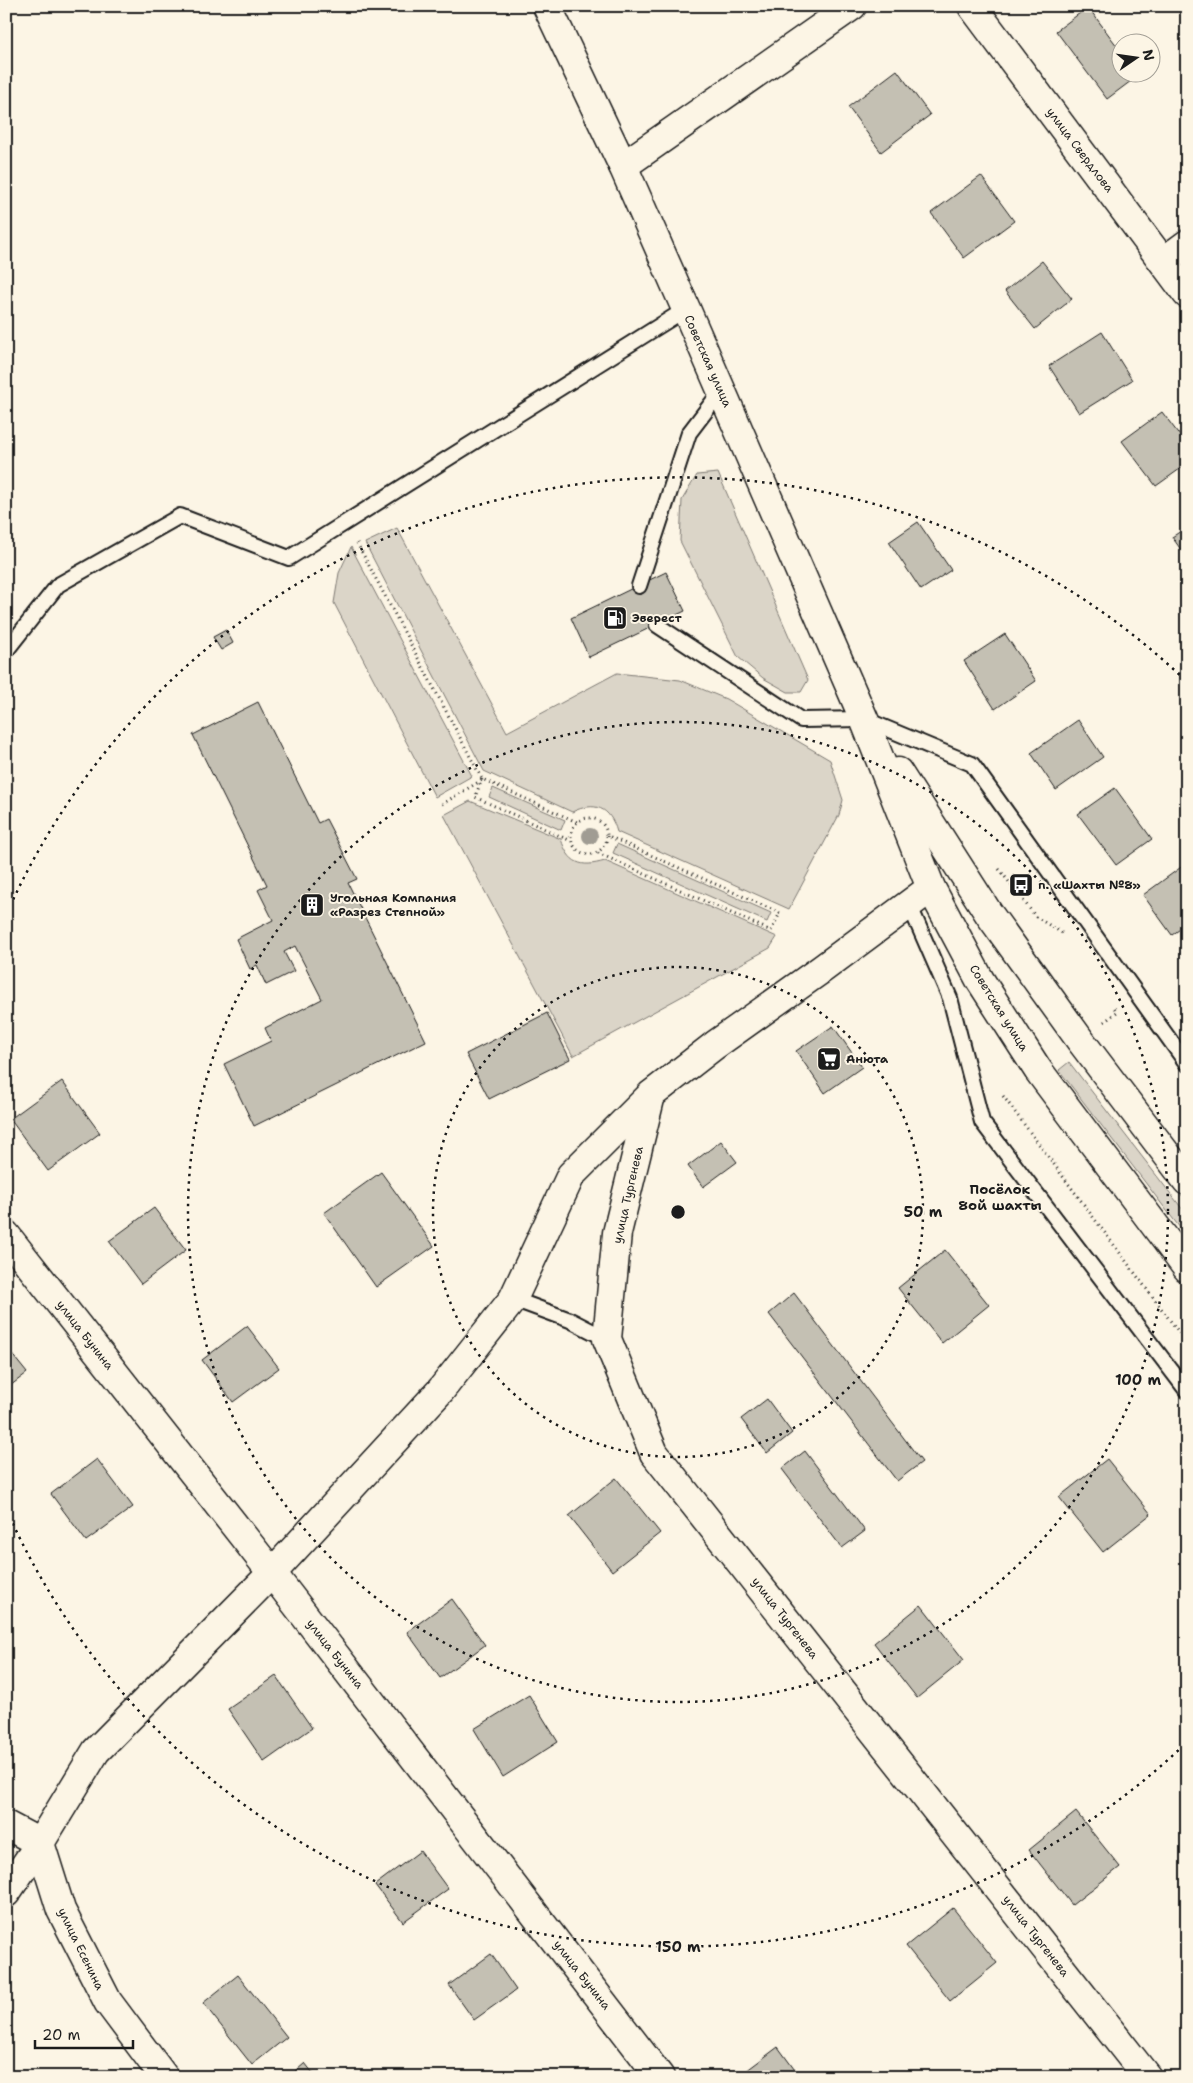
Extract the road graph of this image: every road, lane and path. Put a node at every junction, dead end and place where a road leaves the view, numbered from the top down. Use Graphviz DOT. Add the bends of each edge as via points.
graph roads {
  1 [pos="547,6"];
  2 [pos="852,6"];
  3 [pos="972,6"];
  4 [pos="623,166"];
  5 [pos="1187,244"];
  6 [pos="1164,262"];
  7 [pos="1187,294"];
  8 [pos="686,309"];
  9 [pos="721,391"];
  10 [pos="356,541"];
  11 [pos="639,586"];
  12 [pos="656,625"];
  13 [pos="6,651"];
  14 [pos="864,719"];
  15 [pos="482,779"];
  16 [pos="442,804"];
  17 [pos="577,822"];
  18 [pos="608,836"];
  19 [pos="571,841"];
  20 [pos="598,853"];
  21 [pos="994,862"];
  22 [pos="931,888"];
  23 [pos="909,904"];
  24 [pos="1067,940"];
  25 [pos="1111,1004"];
  26 [pos="1100,1025"];
  27 [pos="1187,1064"];
  28 [pos="652,1094"];
  29 [pos="1003,1096"];
  30 [pos="1187,1181"];
  31 [pos="6,1235"];
  32 [pos="1187,1268"];
  33 [pos="513,1299"];
  34 [pos="606,1339"];
  35 [pos="1187,1343"];
  36 [pos="1187,1391"];
  37 [pos="272,1573"];
  38 [pos="6,1826"];
  39 [pos="40,1843"];
  40 [pos="6,1893"];
  41 [pos="164,2077"];
  42 [pos="660,2077"];
  43 [pos="1147,2077"];
  1 -- 4 [label="street, Советская улица"];
  2 -- 4 [label="street"];
  3 -- 6 [label="street, улица Свердлова"];
  4 -- 8 [label="street, Советская улица"];
  5 -- 6 [label="street"];
  6 -- 7 [label="street, улица Свердлова"];
  8 -- 9 [label="street, Советская улица"];
  8 -- 13 [label="lane" via="288,558 180,516 58,585"];
  9 -- 11 [label="lane" via="688,433"];
  9 -- 14 [label="street, Советская улица"];
  10 -- 15 [label="path"];
  12 -- 14 [label="lane" via="801,720"];
  14 -- 22 [label="street, Советская улица"];
  14 -- 27 [label="lane" via="972,764"];
  14 -- 30 [label="street, Советская улица" via="989,914"];
  15 -- 16 [label="path"];
  15 -- 17 [label="path"];
  15 -- 19 [label="path" via="475,797"];
  17 -- 18 [label="path" via="585,818 600,821"];
  17 -- 19 [label="path"];
  18 -- 20 [label="path" via="606,846"];
  18 -- 20 [label="path" via="780,913 772,931"];
  19 -- 20 [label="path" via="582,854"];
  21 -- 24 [label="path" via="1036,917 1061,932"];
  22 -- 23 [label="street"];
  22 -- 32 [label="street, Советская улица" via="980,980 1038,1070"];
  23 -- 28 [label="street"];
  23 -- 36 [label="lane" via="950,998 982,1122"];
  25 -- 26 [label="path" via="1117,1012"];
  28 -- 33 [label="street" via="571,1175"];
  28 -- 34 [label="street, улица Тургенева" via="617,1232"];
  29 -- 35 [label="path"];
  31 -- 37 [label="street, улица Бунина"];
  33 -- 34 [label="lane" via="570,1320"];
  33 -- 37 [label="street" via="440,1390"];
  34 -- 43 [label="street, улица Тургенева" via="654,1453"];
  37 -- 39 [label="street" via="96,1752"];
  37 -- 42 [label="street, улица Бунина"];
  38 -- 39 [label="street"];
  39 -- 40 [label="street"];
  39 -- 41 [label="street, улица Есенина" via="61,1910 108,2002"];
}
